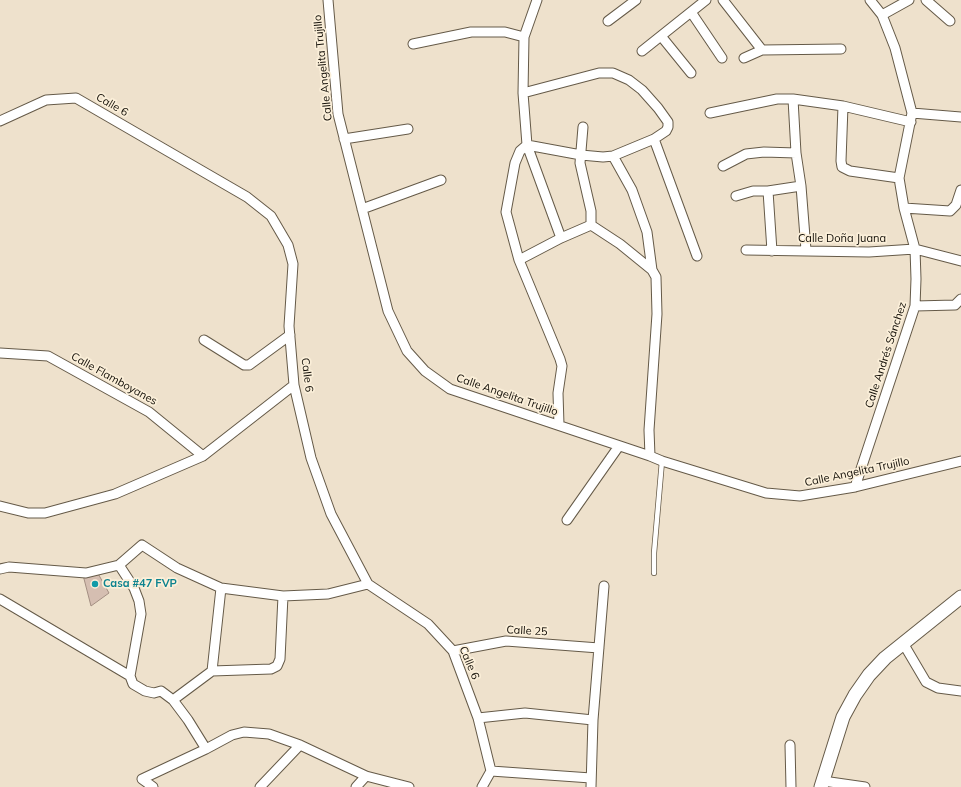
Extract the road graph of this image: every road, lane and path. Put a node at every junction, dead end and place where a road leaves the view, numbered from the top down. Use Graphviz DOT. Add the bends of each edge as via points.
graph roads {
  1 [pos="328,0"];
  2 [pos="537,0"];
  3 [pos="636,0"];
  4 [pos="706,0"];
  5 [pos="723,0"];
  6 [pos="870,0"];
  7 [pos="910,0"];
  8 [pos="926,0"];
  9 [pos="691,12"];
  10 [pos="882,15"];
  11 [pos="950,20"];
  12 [pos="608,21"];
  13 [pos="661,36"];
  14 [pos="524,37"];
  15 [pos="413,44"];
  16 [pos="841,49"];
  17 [pos="762,50"];
  18 [pos="642,51"];
  19 [pos="722,58"];
  20 [pos="744,58"];
  21 [pos="692,73"];
  22 [pos="523,93"];
  23 [pos="793,100"];
  24 [pos="843,106"];
  25 [pos="710,113"];
  26 [pos="961,117"];
  27 [pos="912,118"];
  28 [pos="0,121"];
  29 [pos="583,127"];
  30 [pos="408,129"];
  31 [pos="344,139"];
  32 [pos="654,139"];
  33 [pos="527,145"];
  34 [pos="796,153"];
  35 [pos="581,155"];
  36 [pos="614,156"];
  37 [pos="723,166"];
  38 [pos="899,178"];
  39 [pos="441,180"];
  40 [pos="802,186"];
  41 [pos="961,190"];
  42 [pos="768,191"];
  43 [pos="736,196"];
  44 [pos="904,208"];
  45 [pos="362,209"];
  46 [pos="591,225"];
  47 [pos="561,238"];
  48 [pos="915,249"];
  49 [pos="746,250"];
  50 [pos="806,250"];
  51 [pos="772,251"];
  52 [pos="697,256"];
  53 [pos="519,260"];
  54 [pos="961,261"];
  55 [pos="652,270"];
  56 [pos="961,299"];
  57 [pos="915,306"];
  58 [pos="290,335"];
  59 [pos="204,340"];
  60 [pos="0,353"];
  61 [pos="294,385"];
  62 [pos="559,425"];
  63 [pos="619,446"];
  64 [pos="203,456"];
  65 [pos="650,456"];
  66 [pos="961,461"];
  67 [pos="662,462"];
  68 [pos="855,487"];
  69 [pos="0,506"];
  70 [pos="567,520"];
  71 [pos="119,565"];
  72 [pos="0,569"];
  73 [pos="654,573"];
  74 [pos="368,584"];
  75 [pos="604,586"];
  76 [pos="221,588"];
  77 [pos="283,596"];
  78 [pos="961,597"];
  79 [pos="0,600"];
  80 [pos="902,643"];
  81 [pos="600,648"];
  82 [pos="453,651"];
  83 [pos="212,670"];
  84 [pos="130,676"];
  85 [pos="961,691"];
  86 [pos="173,700"];
  87 [pos="478,718"];
  88 [pos="592,720"];
  89 [pos="300,745"];
  90 [pos="790,745"];
  91 [pos="206,749"];
  92 [pos="491,771"];
  93 [pos="366,776"];
  94 [pos="591,782"];
  95 [pos="822,784"];
  96 [pos="153,787"];
  97 [pos="260,787"];
  98 [pos="356,787"];
  99 [pos="409,787"];
  100 [pos="482,787"];
  101 [pos="791,787"];
  102 [pos="865,787"];
  1 -- 31 [label="street, Calle Angelita Trujillo" via="338,114"];
  2 -- 14 [label="street"];
  3 -- 12 [label="street"];
  4 -- 9 [label="street"];
  5 -- 17 [label="street"];
  6 -- 10 [label="street, Calle Andrés Sánchez"];
  7 -- 10 [label="street"];
  8 -- 11 [label="street"];
  9 -- 13 [label="street"];
  9 -- 19 [label="street"];
  10 -- 27 [label="street, Calle Andrés Sánchez" via="895,48"];
  13 -- 18 [label="street"];
  13 -- 21 [label="street"];
  14 -- 15 [label="street" via="504,32 471,32"];
  14 -- 22 [label="street"];
  16 -- 17 [label="street"];
  17 -- 20 [label="street"];
  22 -- 32 [label="street" via="600,73 612,73 629,80 642,90 668,122 666,131"];
  22 -- 33 [label="street"];
  23 -- 24 [label="street"];
  23 -- 25 [label="street" via="776,99"];
  23 -- 34 [label="street"];
  24 -- 27 [label="street"];
  24 -- 38 [label="street" via="842,167 850,171"];
  26 -- 27 [label="street"];
  27 -- 38 [label="street, Calle Andrés Sánchez"];
  28 -- 58 [label="street, Calle 6" via="46,100 76,98 247,197 271,216 288,245 293,264"];
  29 -- 35 [label="street"];
  30 -- 31 [label="street"];
  31 -- 45 [label="street, Calle Angelita Trujillo"];
  32 -- 36 [label="street"];
  32 -- 52 [label="street"];
  33 -- 35 [label="street"];
  33 -- 47 [label="street"];
  33 -- 53 [label="street" via="520,151 515,163 506,212"];
  34 -- 37 [label="street" via="746,154"];
  34 -- 40 [label="street"];
  35 -- 36 [label="street" via="603,158"];
  35 -- 46 [label="street" via="580,163 591,211"];
  36 -- 55 [label="street" via="632,190 647,232"];
  38 -- 44 [label="street, Calle Andrés Sánchez"];
  39 -- 45 [label="street"];
  40 -- 42 [label="street"];
  40 -- 50 [label="street"];
  41 -- 44 [label="street" via="956,205 950,211"];
  42 -- 43 [label="street" via="753,191"];
  42 -- 51 [label="street"];
  44 -- 48 [label="street, Calle Andrés Sánchez"];
  45 -- 62 [label="street, Calle Angelita Trujillo" via="388,311 407,351 450,389"];
  46 -- 47 [label="street"];
  46 -- 55 [label="street"];
  47 -- 53 [label="street"];
  48 -- 50 [label="street, Calle Doña Juana" via="869,252"];
  48 -- 54 [label="street, Calle Doña Juana"];
  48 -- 57 [label="street, Calle Andrés Sánchez"];
  49 -- 51 [label="street, Calle Doña Juana"];
  50 -- 51 [label="street, Calle Doña Juana"];
  53 -- 62 [label="street" via="562,366 558,393"];
  55 -- 65 [label="street" via="656,277 656,314"];
  56 -- 57 [label="street" via="955,305"];
  57 -- 68 [label="street, Calle Andrés Sánchez"];
  58 -- 59 [label="street" via="249,365 244,365"];
  58 -- 61 [label="street, Calle 6"];
  60 -- 64 [label="street, Calle Flamboyanes" via="48,356 149,412"];
  61 -- 64 [label="street"];
  61 -- 74 [label="street, Calle 6" via="311,458 331,514"];
  62 -- 63 [label="street, Calle Angelita Trujillo"];
  63 -- 65 [label="street, Calle Angelita Trujillo"];
  63 -- 70 [label="street"];
  64 -- 69 [label="street" via="115,494 45,513 28,513"];
  65 -- 67 [label="street, Calle Angelita Trujillo"];
  66 -- 68 [label="street, Calle Angelita Trujillo"];
  67 -- 68 [label="street, Calle Angelita Trujillo" via="766,493 800,496"];
  67 -- 73 [label="lane"];
  71 -- 72 [label="street" via="86,573 9,567"];
  71 -- 76 [label="street" via="142,545 176,568"];
  71 -- 84 [label="street" via="134,588 141,614"];
  74 -- 77 [label="street" via="328,594"];
  74 -- 82 [label="street, Calle 6" via="428,624"];
  75 -- 81 [label="street"];
  76 -- 77 [label="street"];
  76 -- 83 [label="street"];
  77 -- 83 [label="street" via="280,658 277,666"];
  78 -- 80 [label="main road"];
  79 -- 84 [label="street"];
  80 -- 85 [label="street" via="926,682 938,688"];
  80 -- 95 [label="main road" via="869,675 855,695 843,717"];
  81 -- 82 [label="street, Calle 25" via="506,641"];
  81 -- 88 [label="street"];
  82 -- 87 [label="street, Calle 6"];
  83 -- 86 [label="street"];
  84 -- 86 [label="street" via="133,684 154,693 161,691"];
  86 -- 91 [label="street"];
  87 -- 88 [label="street" via="525,712"];
  87 -- 92 [label="street, Calle 6"];
  88 -- 94 [label="street"];
  89 -- 91 [label="street" via="269,734 244,732 223,738"];
  89 -- 93 [label="street"];
  89 -- 97 [label="street"];
  90 -- 101 [label="street"];
  91 -- 96 [label="street" via="142,779"];
  92 -- 94 [label="street"];
  92 -- 100 [label="street"];
  93 -- 98 [label="street"];
  93 -- 99 [label="street"];
  95 -- 102 [label="street"];
}
